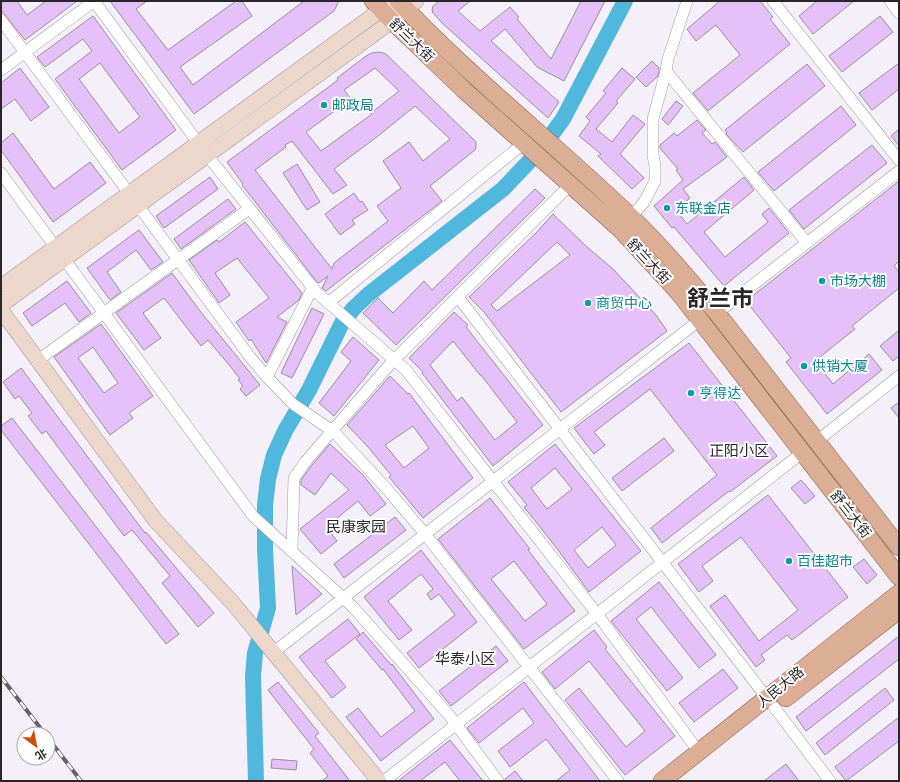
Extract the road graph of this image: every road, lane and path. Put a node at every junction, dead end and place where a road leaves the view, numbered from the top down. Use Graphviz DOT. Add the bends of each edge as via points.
graph roads {
  1 [pos="94,1"];
  2 [pos="687,1"];
  3 [pos="773,1"];
  4 [pos="890,1"];
  5 [pos="394,6"];
  6 [pos="899,13"];
  7 [pos="1,20"];
  8 [pos="25,52"];
  9 [pos="1,70"];
  10 [pos="666,71"];
  11 [pos="524,144"];
  12 [pos="203,149"];
  13 [pos="899,160"];
  14 [pos="899,171"];
  15 [pos="1,173"];
  16 [pos="566,181"];
  17 [pos="133,200"];
  18 [pos="249,209"];
  19 [pos="631,217"];
  20 [pos="807,243"];
  21 [pos="60,253"];
  22 [pos="178,260"];
  23 [pos="1,287"];
  24 [pos="312,287"];
  25 [pos="458,297"];
  26 [pos="330,304"];
  27 [pos="1,305"];
  28 [pos="1,310"];
  29 [pos="104,312"];
  30 [pos="717,313"];
  31 [pos="701,319"];
  32 [pos="38,360"];
  33 [pos="395,360"];
  34 [pos="899,376"];
  35 [pos="267,378"];
  36 [pos="560,429"];
  37 [pos="333,432"];
  38 [pos="817,441"];
  39 [pos="802,452"];
  40 [pos="493,481"];
  41 [pos="425,534"];
  42 [pos="899,547"];
  43 [pos="291,550"];
  44 [pos="662,562"];
  45 [pos="899,577"];
  46 [pos="899,593"];
  47 [pos="343,598"];
  48 [pos="899,610"];
  49 [pos="597,614"];
  50 [pos="274,652"];
  51 [pos="529,667"];
  52 [pos="770,703"];
  53 [pos="456,725"];
  54 [pos="699,752"];
  55 [pos="379,781"];
  56 [pos="384,781"];
  57 [pos="498,781"];
  58 [pos="618,781"];
  59 [pos="662,781"];
  60 [pos="678,781"];
  61 [pos="830,781"];
  1 -- 8 [label="street"];
  1 -- 12 [label="street"];
  2 -- 10 [label="street"];
  3 -- 13 [label="street"];
  4 -- 6 [label="street"];
  5 -- 11 [label="main road, 舒兰大街" via="464,90"];
  5 -- 12 [label="street"];
  5 -- 19 [label="main road, 舒兰大街"];
  7 -- 8 [label="street"];
  8 -- 9 [label="street"];
  8 -- 17 [label="street"];
  10 -- 19 [label="street" via="653,119 655,181 644,202"];
  10 -- 20 [label="street"];
  11 -- 16 [label="main road, 舒兰大街"];
  11 -- 26 [label="street"];
  12 -- 17 [label="street"];
  12 -- 18 [label="street"];
  14 -- 20 [label="street"];
  15 -- 21 [label="street"];
  16 -- 25 [label="street"];
  16 -- 31 [label="main road, 舒兰大街" via="620,229"];
  17 -- 21 [label="street"];
  17 -- 22 [label="street"];
  18 -- 22 [label="street"];
  18 -- 24 [label="street"];
  19 -- 30 [label="main road, 舒兰大街" via="692,282"];
  20 -- 30 [label="street"];
  21 -- 23 [label="street"];
  21 -- 27 [label="street"];
  21 -- 29 [label="street"];
  22 -- 29 [label="street"];
  22 -- 35 [label="street"];
  24 -- 26 [label="street"];
  24 -- 35 [label="street"];
  25 -- 33 [label="street"];
  25 -- 36 [label="street"];
  26 -- 33 [label="street"];
  28 -- 32 [label="street"];
  29 -- 32 [label="street"];
  29 -- 43 [label="street" via="254,516"];
  30 -- 38 [label="main road, 舒兰大街"];
  31 -- 36 [label="street"];
  31 -- 39 [label="main road, 舒兰大街"];
  32 -- 50 [label="street" via="155,520 232,602"];
  33 -- 37 [label="street"];
  33 -- 40 [label="street" via="406,370"];
  34 -- 38 [label="street"];
  35 -- 37 [label="street" via="292,404"];
  36 -- 40 [label="street"];
  36 -- 44 [label="street"];
  37 -- 41 [label="street" via="387,488"];
  37 -- 43 [label="street" via="294,478"];
  38 -- 42 [label="main road, 舒兰大街"];
  39 -- 44 [label="street"];
  39 -- 45 [label="main road, 舒兰大街"];
  40 -- 41 [label="street"];
  40 -- 49 [label="street"];
  41 -- 47 [label="street"];
  41 -- 51 [label="street"];
  43 -- 47 [label="street"];
  44 -- 49 [label="street"];
  44 -- 52 [label="street"];
  46 -- 52 [label="main road, 人民大路"];
  47 -- 50 [label="street"];
  47 -- 53 [label="street"];
  48 -- 52 [label="main road, 人民大路"];
  49 -- 51 [label="street"];
  49 -- 54 [label="street"];
  50 -- 55 [label="street"];
  51 -- 53 [label="street"];
  51 -- 58 [label="street"];
  52 -- 54 [label="main road, 人民大路"];
  52 -- 60 [label="main road, 人民大路"];
  52 -- 61 [label="street"];
  53 -- 56 [label="street"];
  53 -- 57 [label="street"];
  54 -- 59 [label="main road, 人民大路"];
}
